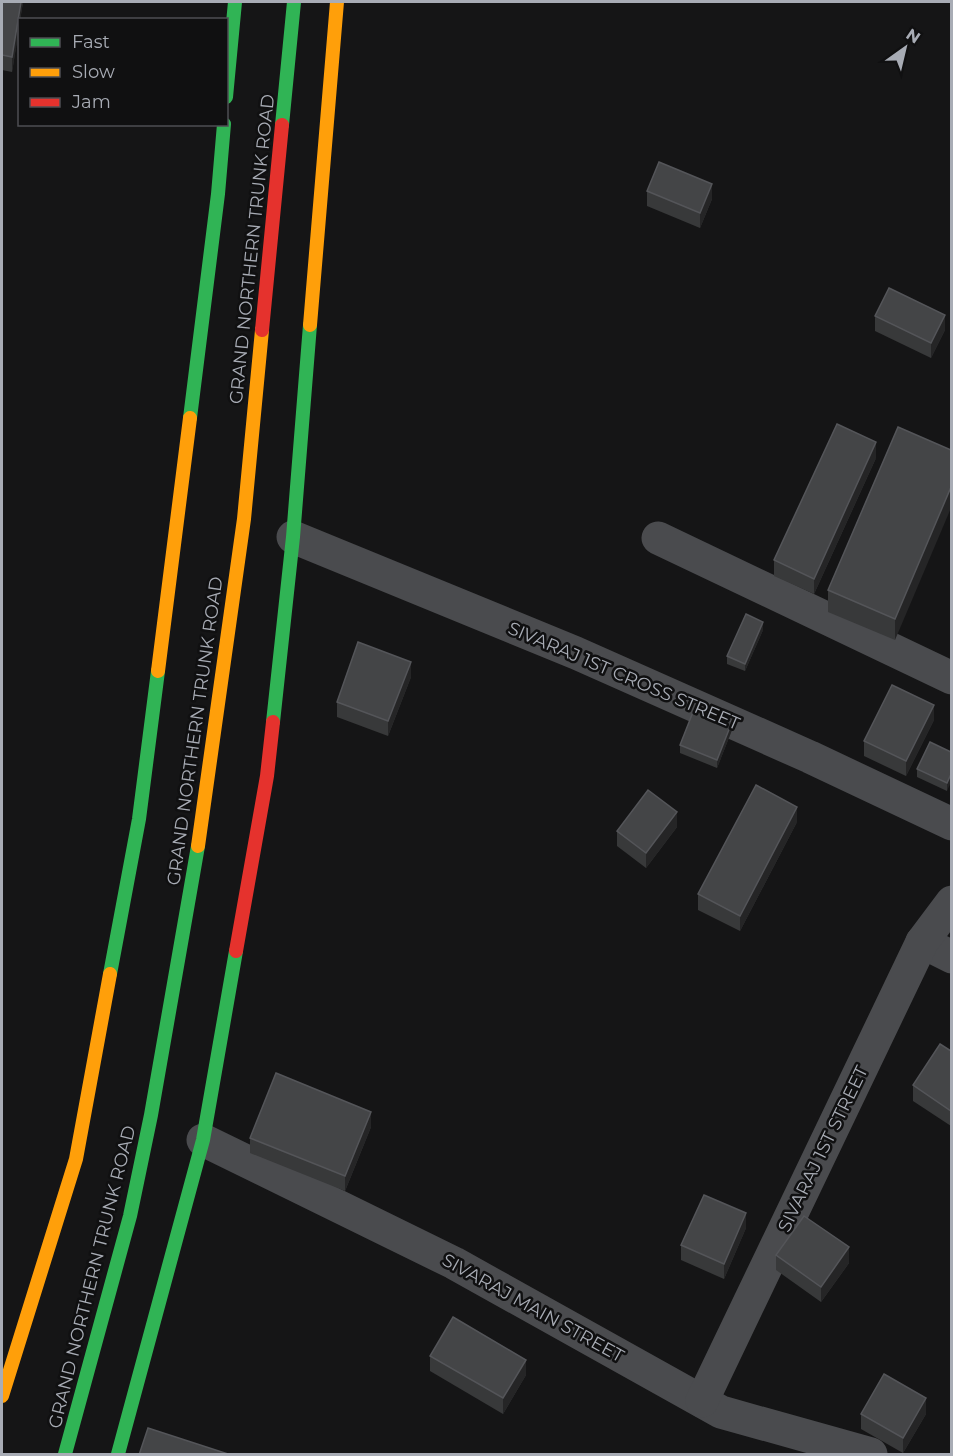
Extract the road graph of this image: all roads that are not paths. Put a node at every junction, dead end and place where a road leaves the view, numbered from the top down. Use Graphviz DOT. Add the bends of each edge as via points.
graph roads {
  1 [pos="235,2"];
  2 [pos="294,2"];
  3 [pos="337,2"];
  4 [pos="228,75"];
  5 [pos="224,126"];
  6 [pos="293,537"];
  7 [pos="658,538"];
  8 [pos="951,678"];
  9 [pos="951,824"];
  10 [pos="951,902"];
  11 [pos="922,942"];
  12 [pos="951,957"];
  13 [pos="203,1140"];
  14 [pos="2,1396"];
  15 [pos="702,1401"];
  16 [pos="65,1455"];
  17 [pos="118,1455"];
  18 [pos="872,1455"];
  1 -- 4 [label="main road"];
  2 -- 16 [label="main road, GRAND NORTHERN TRUNK ROAD" via="244,519 200,835 130,1216"];
  3 -- 6 [label="main road"];
  5 -- 14 [label="main road" via="139,819 76,1159"];
  6 -- 9 [label="street, SIVARAJ 1ST CROSS STREET" via="576,653"];
  6 -- 13 [label="main road" via="267,776"];
  7 -- 8 [label="street"];
  10 -- 11 [label="street, SIVARAJ 1ST STREET"];
  11 -- 12 [label="street"];
  11 -- 15 [label="street, SIVARAJ 1ST STREET"];
  13 -- 15 [label="street, SIVARAJ MAIN STREET" via="454,1263"];
  13 -- 17 [label="main road"];
  15 -- 18 [label="street, SIVARAJ MAIN STREET" via="721,1412"];
}
